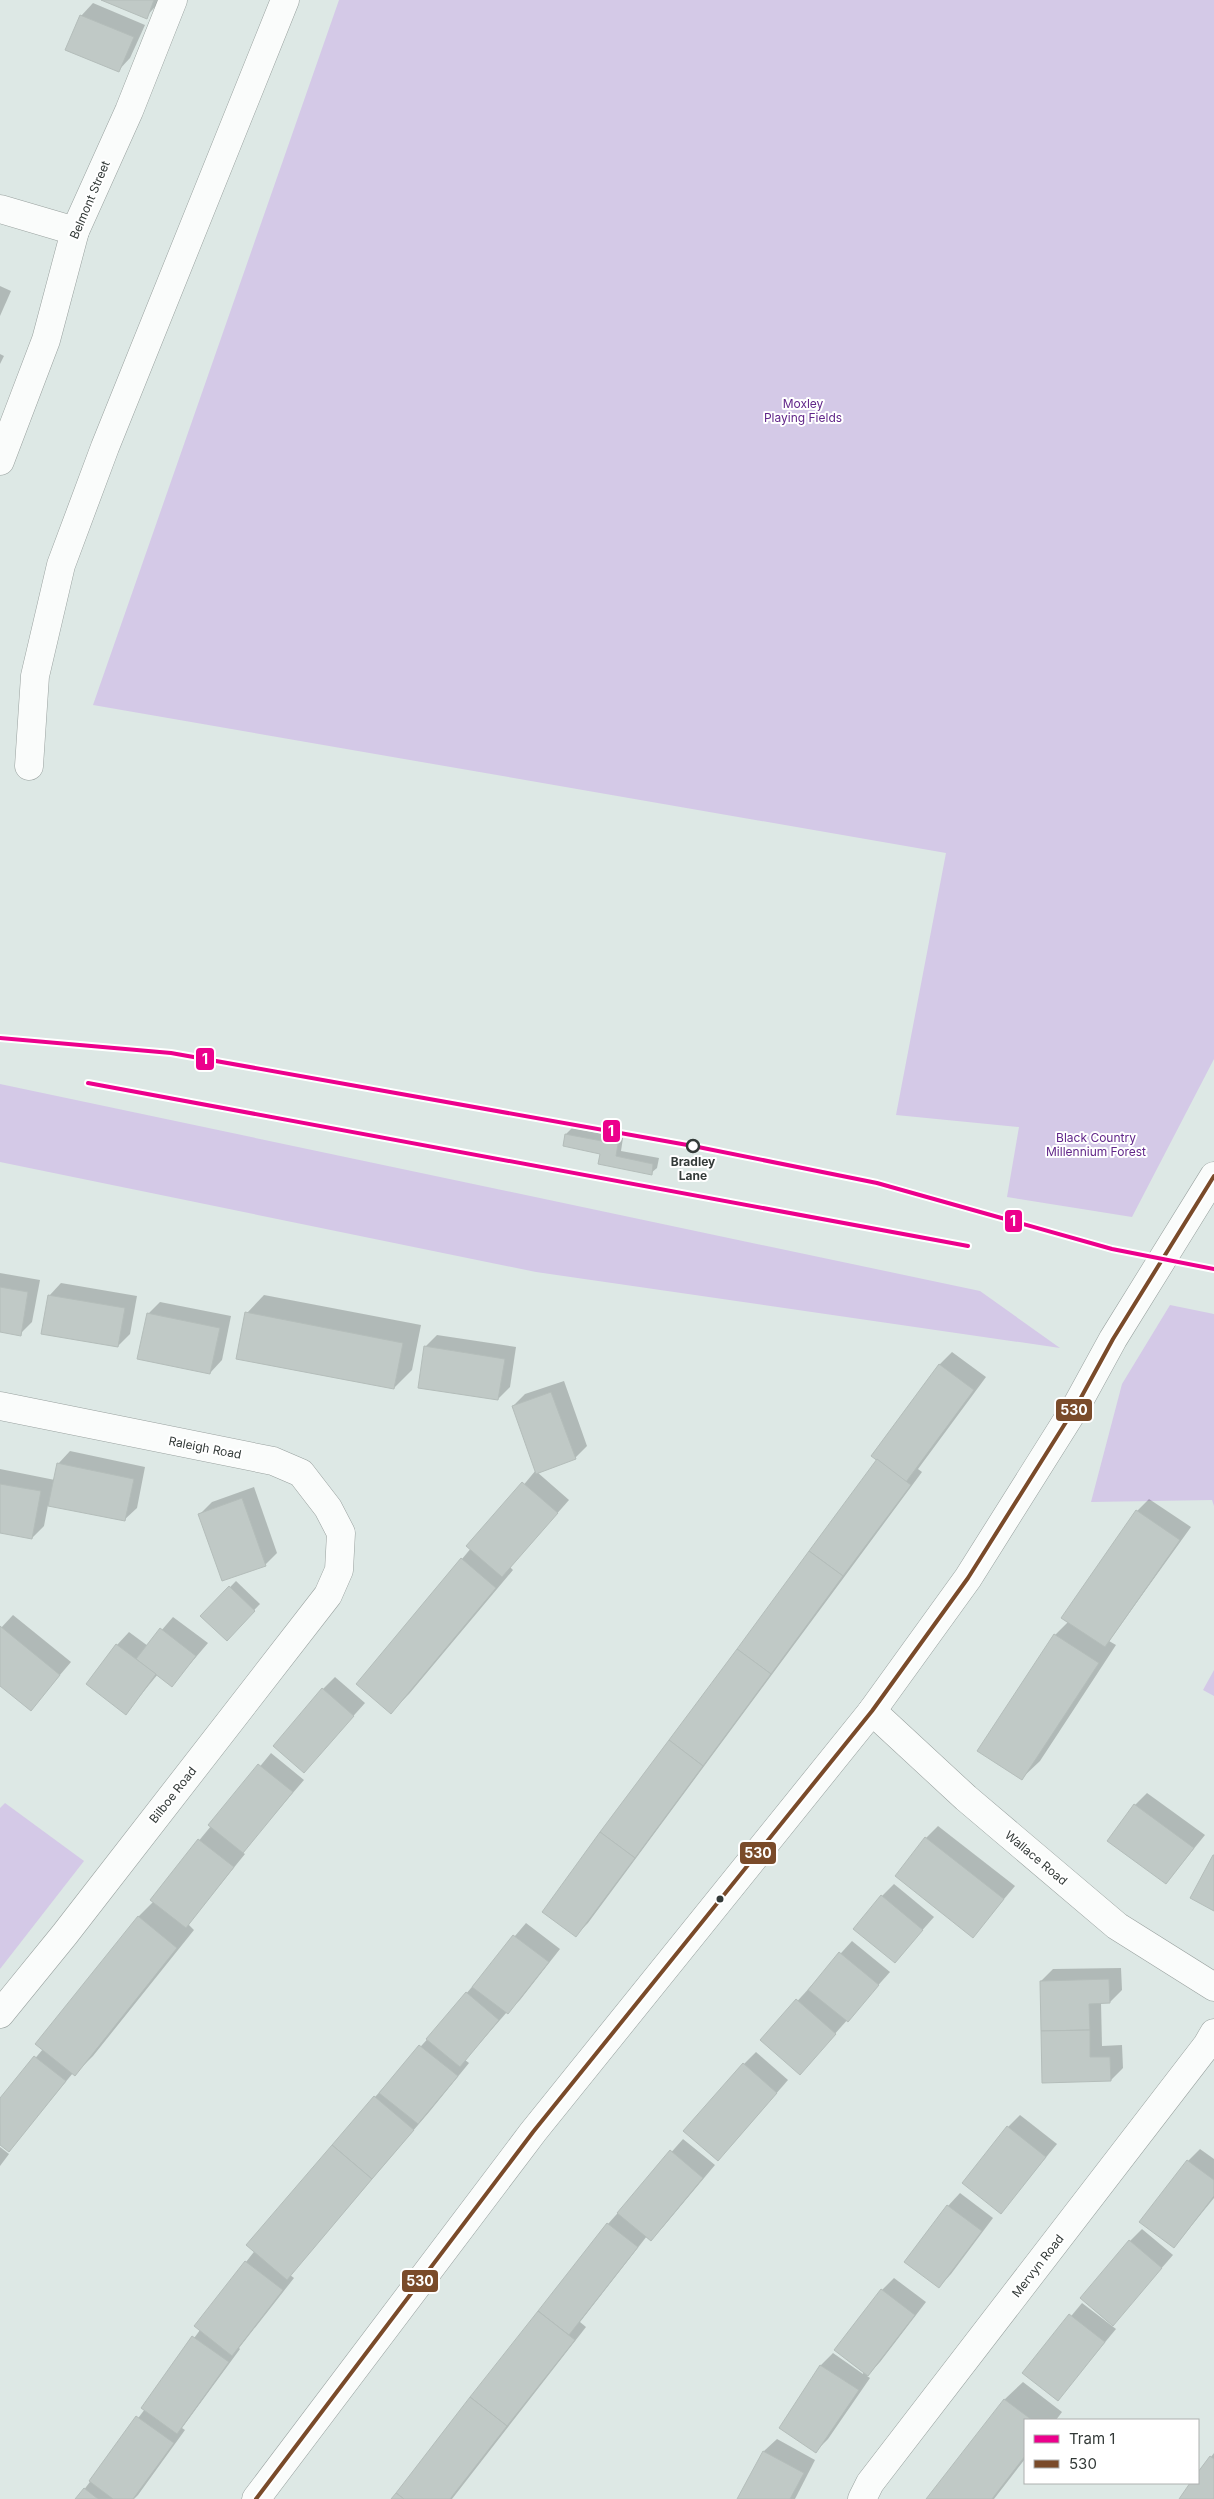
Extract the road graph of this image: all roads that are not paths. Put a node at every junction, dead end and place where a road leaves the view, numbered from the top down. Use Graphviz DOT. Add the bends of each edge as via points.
graph roads {
  1 [pos="173,0"];
  2 [pos="285,0"];
  3 [pos="0,209"];
  4 [pos="75,231"];
  5 [pos="0,461"];
  6 [pos="29,766"];
  7 [pos="1209,1184"];
  8 [pos="0,1406"];
  9 [pos="339,1570"];
  10 [pos="872,1711"];
  11 [pos="1214,1987"];
  12 [pos="0,2014"];
  13 [pos="1214,2033"];
  14 [pos="256,2499"];
  15 [pos="862,2499"];
  1 -- 4 [label="street, Belmont Street" via="129,111"];
  2 -- 6 [label="street" via="105,447 62,565 35,676"];
  3 -- 4 [label="street"];
  4 -- 5 [label="street, Belmont Street" via="46,340"];
  7 -- 10 [label="street" via="1113,1339 1078,1403 968,1578"];
  8 -- 9 [label="street, Raleigh Road" via="273,1461 301,1473 328,1508 340,1533"];
  9 -- 12 [label="street, Bilboe Road" via="328,1595"];
  10 -- 11 [label="street, Wallace Road" via="966,1798 1116,1926"];
  10 -- 14 [label="street" via="533,2132"];
  13 -- 15 [label="street, Mervyn Road" via="870,2483"];
}
